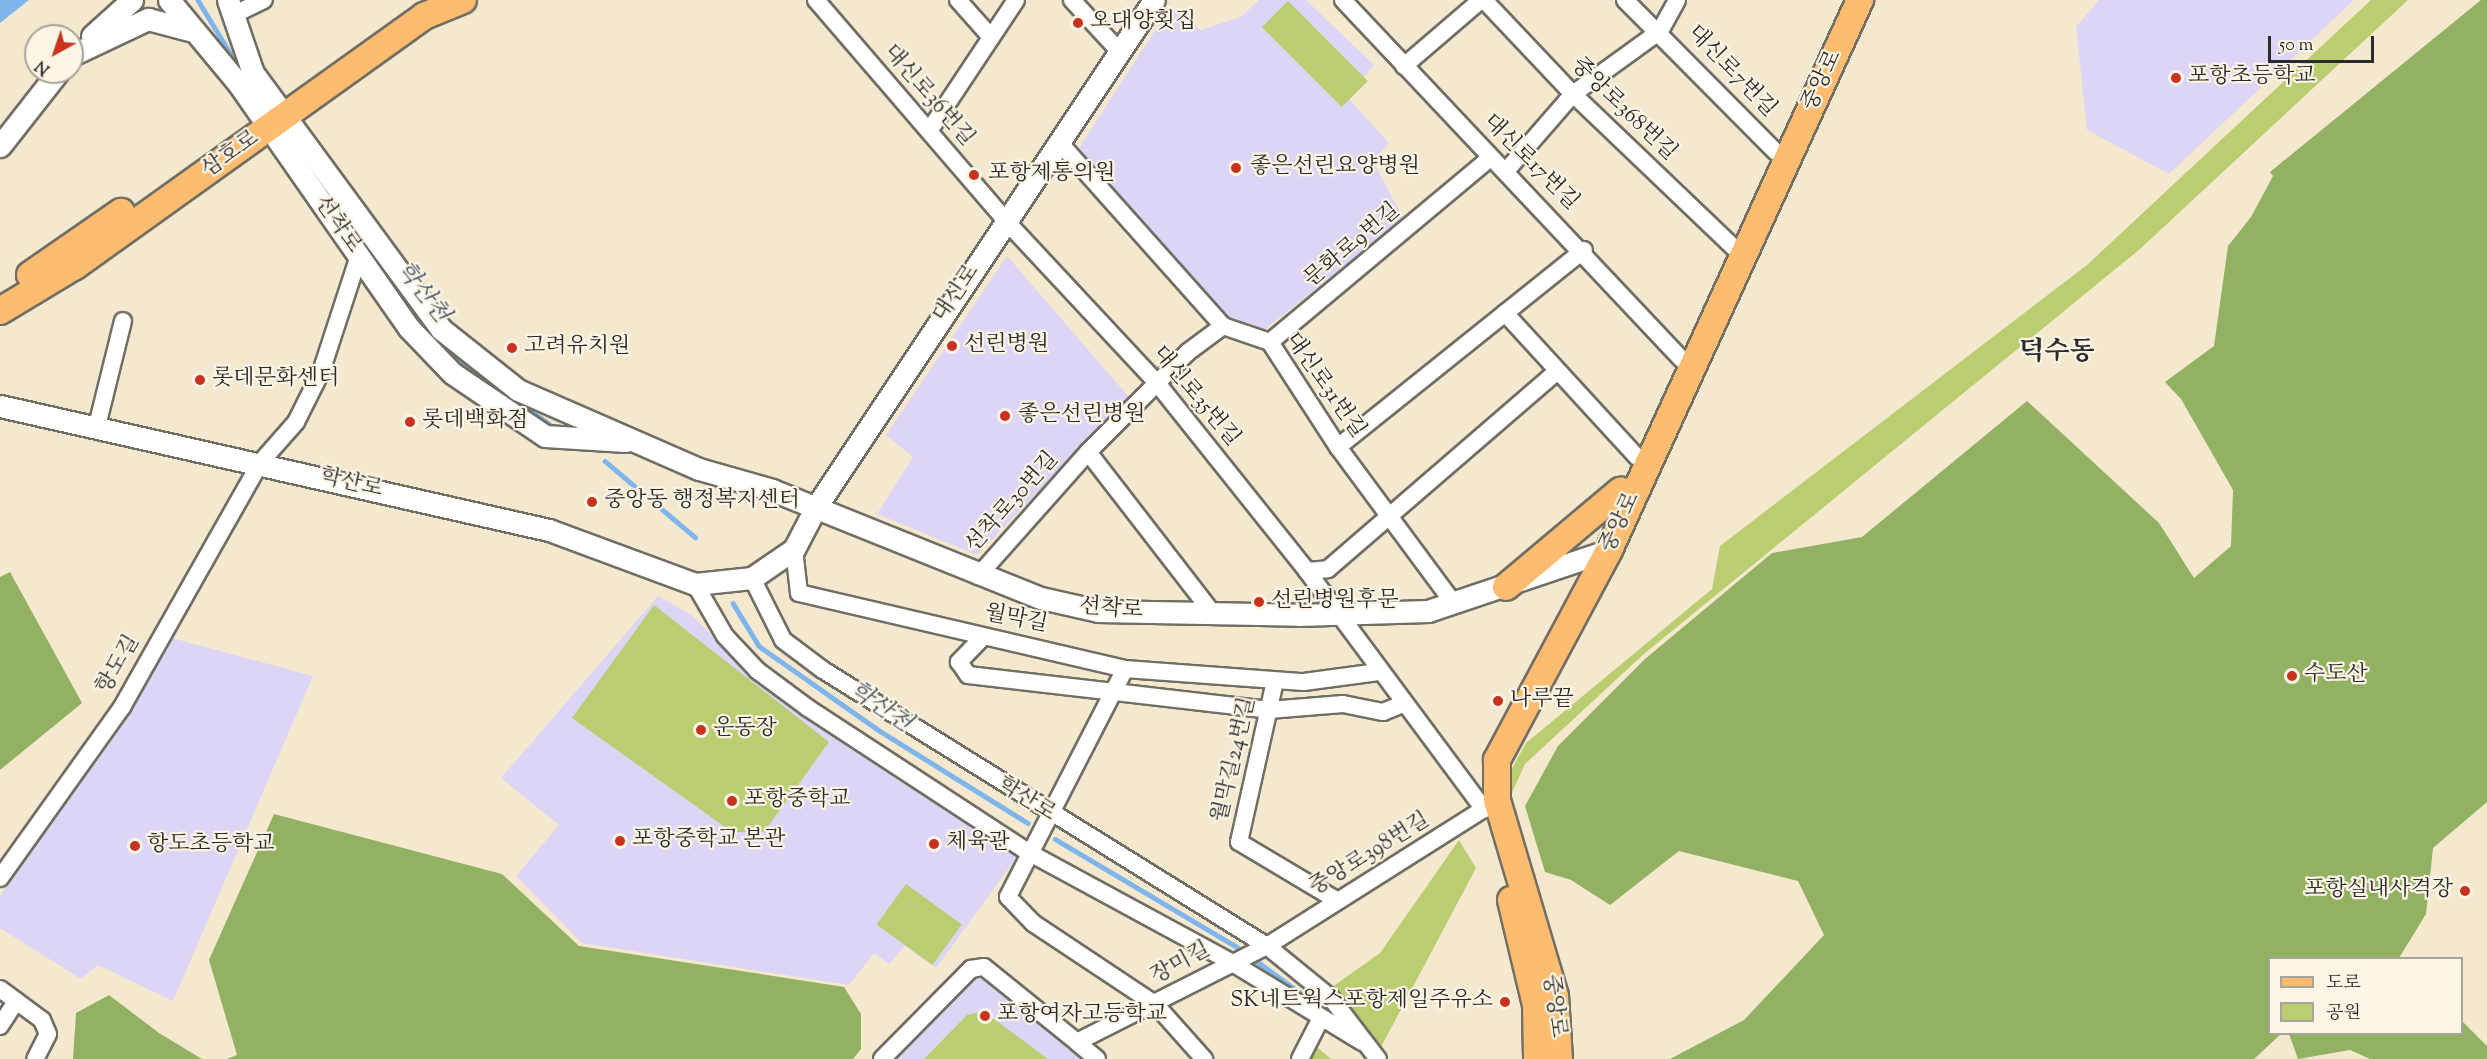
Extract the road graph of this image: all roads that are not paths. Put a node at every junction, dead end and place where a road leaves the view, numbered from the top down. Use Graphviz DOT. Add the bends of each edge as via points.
graph roads {
  1 [pos="132,0"];
  2 [pos="264,0"];
  3 [pos="423,0"];
  4 [pos="463,0"];
  5 [pos="816,0"];
  6 [pos="958,0"];
  7 [pos="1016,0"];
  8 [pos="1072,0"];
  9 [pos="1154,0"];
  10 [pos="1343,0"];
  11 [pos="1482,0"];
  12 [pos="1625,0"];
  13 [pos="1677,0"];
  14 [pos="1845,0"];
  15 [pos="1860,0"];
  16 [pos="231,7"];
  17 [pos="178,11"];
  18 [pos="1660,31"];
  19 [pos="991,37"];
  20 [pos="84,46"];
  21 [pos="84,50"];
  22 [pos="1119,51"];
  23 [pos="1404,66"];
  24 [pos="49,84"];
  25 [pos="1573,94"];
  26 [pos="274,115"];
  27 [pos="929,131"];
  28 [pos="1059,142"];
  29 [pos="0,146"];
  30 [pos="1776,153"];
  31 [pos="1491,157"];
  32 [pos="1506,171"];
  33 [pos="1006,221"];
  34 [pos="1734,248"];
  35 [pos="1584,250"];
  36 [pos="359,256"];
  37 [pos="0,296"];
  38 [pos="0,311"];
  39 [pos="1505,313"];
  40 [pos="123,321"];
  41 [pos="1223,326"];
  42 [pos="1270,342"];
  43 [pos="1682,360"];
  44 [pos="1556,372"];
  45 [pos="1156,383"];
  46 [pos="0,406"];
  47 [pos="97,426"];
  48 [pos="634,442"];
  49 [pos="1338,447"];
  50 [pos="1089,452"];
  51 [pos="1636,457"];
  52 [pos="260,464"];
  53 [pos="1621,490"];
  54 [pos="816,507"];
  55 [pos="1392,513"];
  56 [pos="794,549"];
  57 [pos="1599,553"];
  58 [pos="1307,571"];
  59 [pos="978,576"];
  60 [pos="752,578"];
  61 [pos="695,584"];
  62 [pos="1506,587"];
  63 [pos="1454,604"];
  64 [pos="1213,614"];
  65 [pos="1334,614"];
  66 [pos="983,637"];
  67 [pos="1125,669"];
  68 [pos="1378,672"];
  69 [pos="1275,681"];
  70 [pos="1113,696"];
  71 [pos="1403,704"];
  72 [pos="1269,710"];
  73 [pos="1490,805"];
  74 [pos="1049,815"];
  75 [pos="1030,853"];
  76 [pos="0,878"];
  77 [pos="1338,901"];
  78 [pos="1267,946"];
  79 [pos="1231,962"];
  80 [pos="0,989"];
  81 [pos="16,1001"];
  82 [pos="1155,1004"];
  83 [pos="1320,1020"];
  84 [pos="0,1026"];
  85 [pos="1077,1042"];
  86 [pos="1362,1042"];
  87 [pos="35,1059"];
  88 [pos="882,1059"];
  89 [pos="1098,1059"];
  90 [pos="1204,1059"];
  91 [pos="1299,1059"];
  92 [pos="1378,1059"];
  93 [pos="1537,1059"];
  94 [pos="1559,1059"];
  1 -- 20 [label="street"];
  2 -- 16 [label="street"];
  3 -- 26 [label="main road, 삼호로"];
  4 -- 26 [label="main road, 삼호로" via="424,16"];
  5 -- 27 [label="street, 대신로36번길"];
  6 -- 19 [label="street"];
  7 -- 19 [label="street"];
  8 -- 22 [label="street"];
  9 -- 22 [label="street, 대신로"];
  10 -- 23 [label="street, 대신로17번길"];
  11 -- 23 [label="street"];
  11 -- 25 [label="street, 중앙로368번길"];
  12 -- 18 [label="street, 대신로7번길"];
  13 -- 18 [label="street"];
  14 -- 30 [label="main road, 중앙로"];
  15 -- 57 [label="main road, 중앙로"];
  16 -- 26 [label="street, 선착로" via="240,48"];
  17 -- 21 [label="street" via="148,19"];
  17 -- 26 [label="street, 선착로"];
  18 -- 25 [label="street"];
  18 -- 30 [label="street, 대신로7번길"];
  19 -- 27 [label="street"];
  22 -- 28 [label="street, 대신로"];
  23 -- 31 [label="street, 대신로17번길"];
  24 -- 29 [label="street"];
  25 -- 32 [label="street"];
  25 -- 34 [label="street, 중앙로368번길"];
  26 -- 36 [label="street, 선착로"];
  26 -- 37 [label="main road, 삼호로"];
  26 -- 38 [label="main road, 삼호로" via="75,266"];
  26 -- 48 [label="street, 선착로" via="441,329 518,390"];
  27 -- 33 [label="street, 대신로36번길"];
  28 -- 33 [label="street, 대신로"];
  28 -- 41 [label="street, 대신로31번길"];
  30 -- 34 [label="main road, 중앙로"];
  31 -- 32 [label="street, 대신로17번길"];
  31 -- 42 [label="street, 문화로9번길" via="1343,286"];
  32 -- 35 [label="street, 대신로17번길"];
  33 -- 45 [label="street, 대신로35번길"];
  33 -- 54 [label="street, 대신로"];
  34 -- 43 [label="main road, 중앙로"];
  35 -- 39 [label="street"];
  35 -- 43 [label="street, 대신로17번길"];
  36 -- 48 [label="street, 선착로" via="409,328 452,373 504,411 545,436"];
  36 -- 52 [label="street, 항도길" via="321,372 296,422"];
  39 -- 44 [label="street"];
  39 -- 49 [label="street"];
  40 -- 47 [label="street"];
  41 -- 42 [label="street, 대신로31번길"];
  41 -- 45 [label="street, 선착로30번길"];
  42 -- 49 [label="street, 대신로31번길"];
  43 -- 51 [label="main road, 중앙로"];
  44 -- 51 [label="street"];
  44 -- 55 [label="street"];
  45 -- 50 [label="street, 선착로30번길"];
  45 -- 58 [label="street, 대신로35번길"];
  46 -- 47 [label="street, 학산로"];
  47 -- 52 [label="street, 학산로"];
  48 -- 54 [label="street, 선착로"];
  49 -- 55 [label="street, 대신로31번길"];
  50 -- 59 [label="street, 선착로30번길"];
  50 -- 64 [label="street"];
  51 -- 53 [label="main road, 중앙로"];
  52 -- 61 [label="street, 학산로" via="549,530"];
  52 -- 76 [label="street, 항도길" via="122,707"];
  53 -- 57 [label="main road, 중앙로"];
  53 -- 62 [label="main road"];
  54 -- 56 [label="street, 대신로"];
  54 -- 59 [label="street, 선착로"];
  55 -- 58 [label="street" via="1328,569"];
  55 -- 63 [label="street, 대신로31번길"];
  56 -- 60 [label="street, 대신로"];
  56 -- 66 [label="street, 월막길" via="799,593"];
  57 -- 62 [label="street, 선착로"];
  57 -- 73 [label="main road, 중앙로" via="1497,760"];
  58 -- 65 [label="street, 대신로35번길"];
  59 -- 64 [label="street, 선착로" via="1071,608"];
  60 -- 61 [label="street, 학산로"];
  60 -- 74 [label="street, 학산로" via="783,640"];
  61 -- 75 [label="street, 학산로" via="725,636 758,671"];
  62 -- 63 [label="street, 선착로"];
  63 -- 65 [label="street, 선착로" via="1428,611"];
  64 -- 65 [label="street, 선착로"];
  65 -- 68 [label="street, 대신로35번길"];
  66 -- 67 [label="street, 월막길"];
  66 -- 70 [label="street" via="959,662 968,675"];
  67 -- 69 [label="street, 월막길"];
  67 -- 70 [label="street"];
  68 -- 69 [label="street, 월막길"];
  68 -- 71 [label="street, 대신로35번길"];
  69 -- 72 [label="street, 월막길24번길"];
  70 -- 72 [label="street" via="1168,696"];
  70 -- 74 [label="street"];
  71 -- 72 [label="street" via="1383,712 1343,704"];
  71 -- 73 [label="street, 대신로35번길"];
  72 -- 77 [label="street, 월막길24번길" via="1239,842"];
  73 -- 77 [label="street, 중앙로398번길"];
  73 -- 93 [label="main road, 중앙로" via="1536,1005"];
  73 -- 94 [label="main road, 중앙로" via="1555,996"];
  74 -- 75 [label="street"];
  74 -- 78 [label="street, 학산로"];
  75 -- 79 [label="street, 학산로"];
  75 -- 82 [label="street" via="1008,897 1013,907"];
  77 -- 78 [label="street, 중앙로398번길"];
  78 -- 79 [label="street, 장미길"];
  78 -- 86 [label="street, 학산로" via="1331,998"];
  79 -- 82 [label="street, 장미길"];
  79 -- 83 [label="street, 학산로"];
  80 -- 81 [label="street"];
  81 -- 84 [label="street"];
  81 -- 87 [label="street" via="42,1020 48,1034"];
  82 -- 85 [label="street, 장미길"];
  82 -- 90 [label="street"];
  83 -- 86 [label="street, 학산로"];
  83 -- 91 [label="street"];
  85 -- 88 [label="street" via="984,967 971,969"];
  85 -- 89 [label="street"];
  86 -- 92 [label="street, 학산로"];
}
